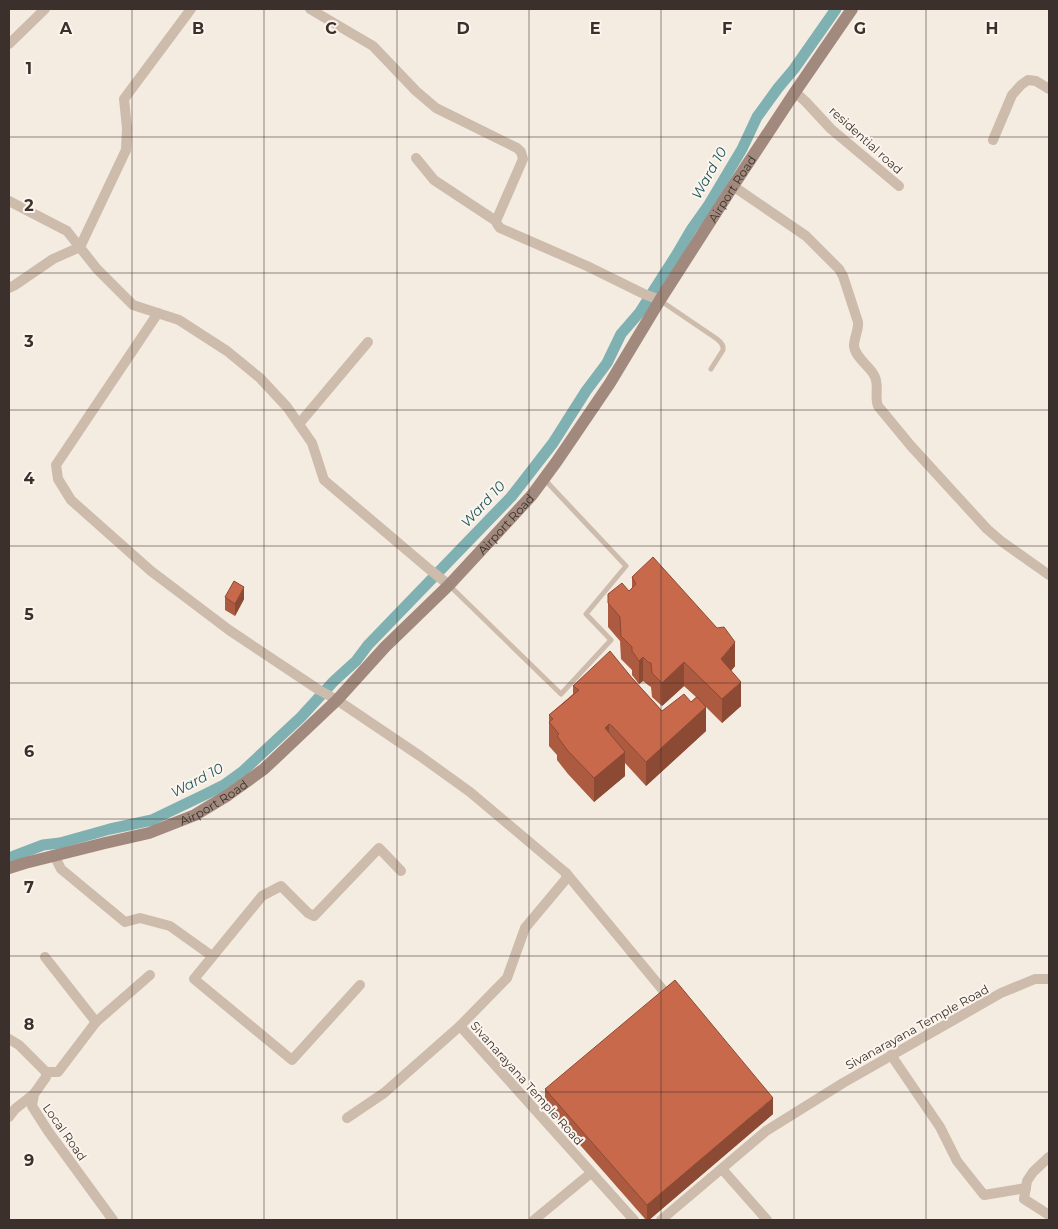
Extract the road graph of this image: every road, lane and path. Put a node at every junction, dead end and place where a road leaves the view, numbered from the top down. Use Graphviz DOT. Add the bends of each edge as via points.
graph roads {
  1 [pos="45,9"];
  2 [pos="191,9"];
  3 [pos="310,9"];
  4 [pos="852,9"];
  5 [pos="9,44"];
  6 [pos="1049,89"];
  7 [pos="795,92"];
  8 [pos="993,140"];
  9 [pos="416,158"];
  10 [pos="733,186"];
  11 [pos="899,186"];
  12 [pos="9,201"];
  13 [pos="496,221"];
  14 [pos="80,247"];
  15 [pos="9,288"];
  16 [pos="660,300"];
  17 [pos="158,313"];
  18 [pos="368,342"];
  19 [pos="711,370"];
  20 [pos="299,424"];
  21 [pos="544,479"];
  22 [pos="1049,575"];
  23 [pos="447,583"];
  24 [pos="334,698"];
  25 [pos="54,855"];
  26 [pos="9,868"];
  27 [pos="401,871"];
  28 [pos="566,873"];
  29 [pos="212,956"];
  30 [pos="45,957"];
  31 [pos="150,975"];
  32 [pos="1049,979"];
  33 [pos="360,985"];
  34 [pos="667,995"];
  35 [pos="96,1022"];
  36 [pos="460,1026"];
  37 [pos="9,1039"];
  38 [pos="891,1055"];
  39 [pos="46,1072"];
  40 [pos="34,1094"];
  41 [pos="11,1111"];
  42 [pos="347,1118"];
  43 [pos="1049,1157"];
  44 [pos="722,1168"];
  45 [pos="591,1173"];
  46 [pos="1026,1188"];
  47 [pos="1049,1215"];
  48 [pos="112,1220"];
  49 [pos="534,1220"];
  50 [pos="634,1220"];
  51 [pos="660,1220"];
  52 [pos="767,1220"];
  1 -- 5 [label="street"];
  2 -- 14 [label="street" via="124,99 126,150"];
  3 -- 13 [label="street" via="373,46 436,108 521,152 524,159"];
  4 -- 7 [label="main road, Airport Road"];
  6 -- 8 [label="street" via="1036,80 1028,80 1021,85 1012,94"];
  7 -- 10 [label="main road, Airport Road"];
  7 -- 11 [label="street, residential road" via="831,129"];
  9 -- 13 [label="street" via="434,180"];
  10 -- 16 [label="main road, Airport Road"];
  10 -- 22 [label="street" via="806,236 839,269 858,322 854,347 875,376 878,406 987,529"];
  12 -- 14 [label="street" via="67,231"];
  13 -- 16 [label="street" via="500,228"];
  14 -- 15 [label="street" via="53,259"];
  14 -- 17 [label="street" via="133,305"];
  16 -- 19 [label="lane" via="722,344 723,350"];
  16 -- 21 [label="main road, Airport Road" via="610,383"];
  17 -- 20 [label="street" via="179,320 227,352 260,378"];
  17 -- 24 [label="street" via="56,465 58,479 71,500 151,571 229,630"];
  18 -- 20 [label="street"];
  20 -- 23 [label="street" via="312,443 324,480"];
  21 -- 23 [label="main road, Airport Road"];
  21 -- 23 [label="lane" via="626,566 586,614 611,640 561,694"];
  23 -- 24 [label="main road, Airport Road"];
  24 -- 25 [label="main road, Airport Road" via="264,769 195,815 149,833"];
  24 -- 28 [label="street" via="470,792"];
  25 -- 26 [label="main road, Airport Road"];
  25 -- 29 [label="street" via="61,869 125,922 140,918 170,926"];
  27 -- 29 [label="street" via="379,848 314,916 281,886 262,896"];
  28 -- 34 [label="street"];
  28 -- 36 [label="street, Sivanarayana Temple Road" via="566,879 525,928 507,978"];
  29 -- 33 [label="street" via="194,979 292,1060"];
  30 -- 35 [label="street"];
  31 -- 35 [label="street"];
  32 -- 38 [label="street, Sivanarayana Temple Road" via="1035,979 1001,993"];
  35 -- 39 [label="street" via="58,1072"];
  36 -- 42 [label="street" via="384,1093"];
  36 -- 45 [label="street, Sivanarayana Temple Road"];
  37 -- 39 [label="street"];
  38 -- 44 [label="street, Sivanarayana Temple Road" via="766,1131"];
  38 -- 46 [label="street" via="940,1127 957,1161 984,1195"];
  39 -- 40 [label="street, Local Road"];
  40 -- 41 [label="street"];
  40 -- 48 [label="street, Local Road" via="32,1106"];
  43 -- 46 [label="street" via="1033,1172"];
  44 -- 51 [label="street, Sivanarayana Temple Road"];
  44 -- 52 [label="street"];
  45 -- 49 [label="street"];
  45 -- 50 [label="street, Sivanarayana Temple Road"];
  46 -- 47 [label="street" via="1024,1199"];
}
